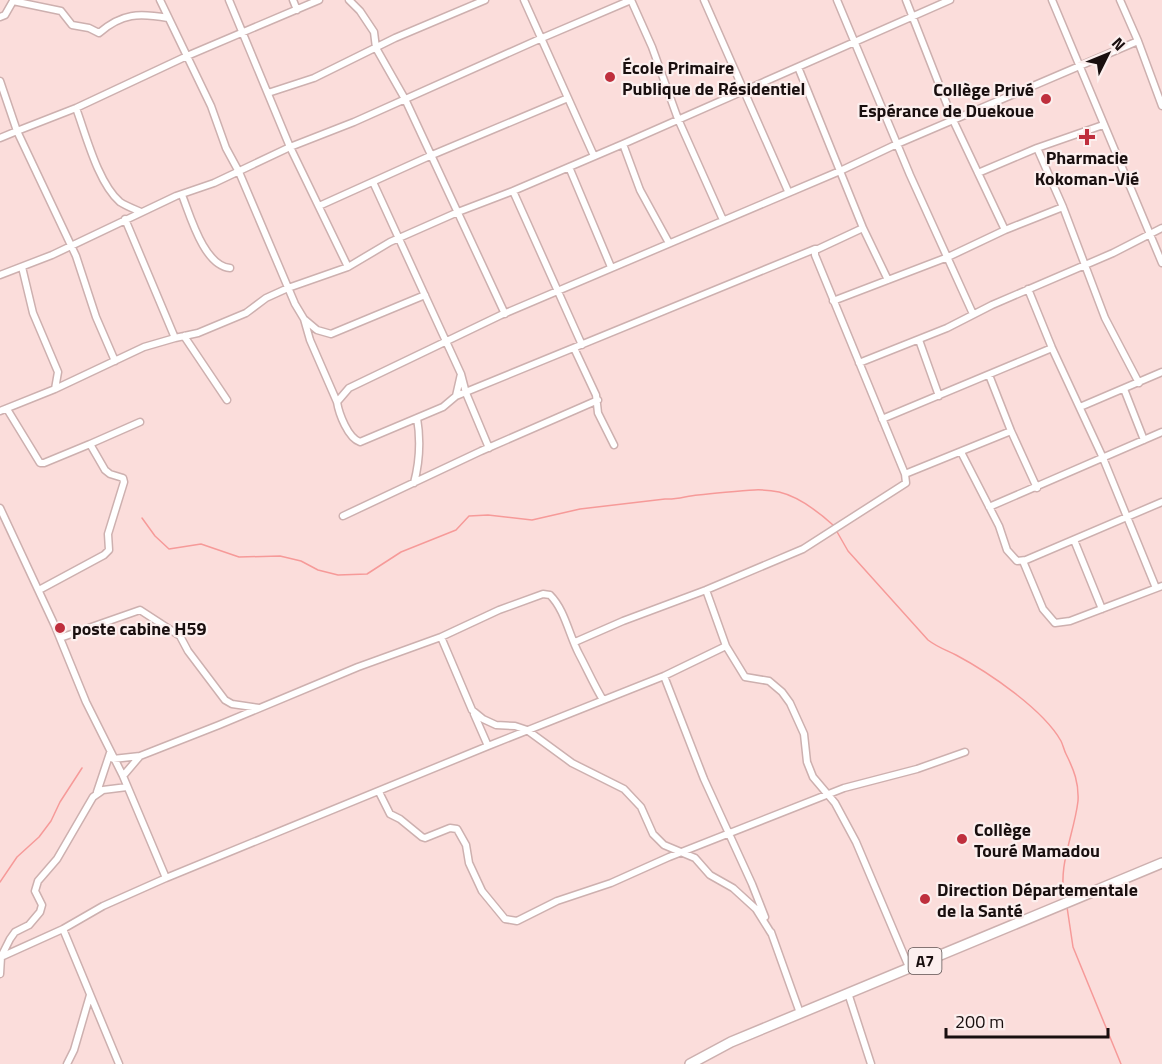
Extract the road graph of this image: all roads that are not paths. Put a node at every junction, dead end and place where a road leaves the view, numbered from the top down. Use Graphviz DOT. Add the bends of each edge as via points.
graph roads {
  1 [pos="160,0"];
  2 [pos="230,0"];
  3 [pos="293,0"];
  4 [pos="319,0"];
  5 [pos="349,0"];
  6 [pos="485,0"];
  7 [pos="524,0"];
  8 [pos="631,0"];
  9 [pos="704,0"];
  10 [pos="837,0"];
  11 [pos="906,0"];
  12 [pos="950,0"];
  13 [pos="1052,0"];
  14 [pos="1120,0"];
  15 [pos="297,10"];
  16 [pos="912,16"];
  17 [pos="0,17"];
  18 [pos="168,18"];
  19 [pos="243,33"];
  20 [pos="542,38"];
  21 [pos="855,41"];
  22 [pos="1138,41"];
  23 [pos="376,48"];
  24 [pos="187,56"];
  25 [pos="1080,65"];
  26 [pos="798,67"];
  27 [pos="0,82"];
  28 [pos="745,90"];
  29 [pos="268,93"];
  30 [pos="568,98"];
  31 [pos="405,99"];
  32 [pos="1162,106"];
  33 [pos="76,108"];
  34 [pos="678,119"];
  35 [pos="953,120"];
  36 [pos="1103,125"];
  37 [pos="17,131"];
  38 [pos="0,138"];
  39 [pos="623,144"];
  40 [pos="897,144"];
  41 [pos="290,147"];
  42 [pos="1037,148"];
  43 [pos="432,155"];
  44 [pos="594,156"];
  45 [pos="569,167"];
  46 [pos="840,171"];
  47 [pos="239,172"];
  48 [pos="978,173"];
  49 [pos="373,182"];
  50 [pos="513,191"];
  51 [pos="788,192"];
  52 [pos="182,195"];
  53 [pos="319,206"];
  54 [pos="1063,207"];
  55 [pos="141,212"];
  56 [pos="458,212"];
  57 [pos="125,219"];
  58 [pos="723,220"];
  59 [pos="863,228"];
  60 [pos="1162,228"];
  61 [pos="1005,230"];
  62 [pos="1150,234"];
  63 [pos="398,239"];
  64 [pos="669,243"];
  65 [pos="70,245"];
  66 [pos="815,249"];
  67 [pos="948,257"];
  68 [pos="1162,263"];
  69 [pos="1084,266"];
  70 [pos="22,267"];
  71 [pos="348,267"];
  72 [pos="611,267"];
  73 [pos="230,268"];
  74 [pos="0,275"];
  75 [pos="888,280"];
  76 [pos="288,288"];
  77 [pos="1028,289"];
  78 [pos="557,290"];
  79 [pos="425,295"];
  80 [pos="833,301"];
  81 [pos="505,314"];
  82 [pos="973,314"];
  83 [pos="303,319"];
  84 [pos="184,336"];
  85 [pos="175,338"];
  86 [pos="444,340"];
  87 [pos="919,340"];
  88 [pos="582,345"];
  89 [pos="574,348"];
  90 [pos="1052,348"];
  91 [pos="115,361"];
  92 [pos="859,363"];
  93 [pos="1162,372"];
  94 [pos="460,374"];
  95 [pos="989,375"];
  96 [pos="1138,383"];
  97 [pos="55,389"];
  98 [pos="1124,389"];
  99 [pos="466,393"];
  100 [pos="456,396"];
  101 [pos="939,396"];
  102 [pos="227,400"];
  103 [pos="598,400"];
  104 [pos="337,402"];
  105 [pos="1080,407"];
  106 [pos="3,410"];
  107 [pos="417,418"];
  108 [pos="882,419"];
  109 [pos="140,422"];
  110 [pos="1011,431"];
  111 [pos="1162,432"];
  112 [pos="1143,441"];
  113 [pos="90,444"];
  114 [pos="614,445"];
  115 [pos="489,448"];
  116 [pos="961,452"];
  117 [pos="1103,458"];
  118 [pos="905,474"];
  119 [pos="414,483"];
  120 [pos="1037,488"];
  121 [pos="1162,502"];
  122 [pos="989,507"];
  123 [pos="0,508"];
  124 [pos="344,516"];
  125 [pos="1128,517"];
  126 [pos="1074,540"];
  127 [pos="1023,561"];
  128 [pos="1159,587"];
  129 [pos="39,590"];
  130 [pos="706,590"];
  131 [pos="1102,609"];
  132 [pos="441,637"];
  133 [pos="60,638"];
  134 [pos="575,642"];
  135 [pos="726,646"];
  136 [pos="664,676"];
  137 [pos="603,700"];
  138 [pos="259,709"];
  139 [pos="472,710"];
  140 [pos="527,730"];
  141 [pos="488,746"];
  142 [pos="964,752"];
  143 [pos="112,756"];
  144 [pos="140,756"];
  145 [pos="123,776"];
  146 [pos="127,787"];
  147 [pos="379,792"];
  148 [pos="97,793"];
  149 [pos="828,794"];
  150 [pos="729,835"];
  151 [pos="682,852"];
  152 [pos="1162,863"];
  153 [pos="166,878"];
  154 [pos="63,929"];
  155 [pos="771,933"];
  156 [pos="1,957"];
  157 [pos="909,967"];
  158 [pos="0,974"];
  159 [pos="848,993"];
  160 [pos="90,994"];
  161 [pos="800,1013"];
  162 [pos="67,1064"];
  163 [pos="119,1064"];
  164 [pos="690,1064"];
  165 [pos="871,1064"];
  1 -- 18 [label="street"];
  2 -- 19 [label="street"];
  3 -- 15 [label="street"];
  4 -- 15 [label="street"];
  5 -- 23 [label="street" via="374,32"];
  6 -- 23 [label="street"];
  7 -- 20 [label="street"];
  8 -- 20 [label="street"];
  8 -- 34 [label="street"];
  9 -- 28 [label="street"];
  10 -- 21 [label="street"];
  11 -- 16 [label="street"];
  12 -- 16 [label="street"];
  13 -- 25 [label="street"];
  14 -- 22 [label="street"];
  15 -- 19 [label="street"];
  16 -- 21 [label="street"];
  16 -- 35 [label="street"];
  17 -- 18 [label="street" via="13,1 61,11 72,25 99,33 133,15"];
  18 -- 24 [label="street"];
  19 -- 24 [label="street"];
  19 -- 29 [label="street"];
  20 -- 30 [label="street"];
  20 -- 31 [label="street"];
  21 -- 26 [label="street"];
  21 -- 40 [label="street"];
  22 -- 25 [label="street"];
  22 -- 32 [label="street"];
  23 -- 29 [label="street" via="314,78"];
  23 -- 31 [label="street"];
  24 -- 33 [label="street"];
  24 -- 47 [label="street"];
  25 -- 35 [label="street"];
  25 -- 36 [label="street"];
  26 -- 28 [label="street"];
  26 -- 46 [label="street"];
  27 -- 37 [label="street"];
  28 -- 34 [label="street"];
  28 -- 51 [label="street"];
  29 -- 41 [label="street"];
  30 -- 43 [label="street"];
  30 -- 44 [label="street"];
  31 -- 41 [label="street"];
  31 -- 43 [label="street"];
  33 -- 37 [label="street"];
  33 -- 55 [label="street" via="109,188 123,204"];
  34 -- 39 [label="street"];
  34 -- 58 [label="street"];
  35 -- 40 [label="street"];
  35 -- 48 [label="street"];
  36 -- 42 [label="street"];
  36 -- 62 [label="street"];
  37 -- 38 [label="street"];
  37 -- 65 [label="street"];
  39 -- 44 [label="street"];
  39 -- 64 [label="street" via="636,182"];
  40 -- 46 [label="street"];
  40 -- 67 [label="street"];
  41 -- 47 [label="street"];
  41 -- 53 [label="street"];
  42 -- 48 [label="street"];
  42 -- 54 [label="street"];
  43 -- 49 [label="street"];
  43 -- 56 [label="street"];
  44 -- 45 [label="street"];
  45 -- 50 [label="street"];
  45 -- 72 [label="street"];
  46 -- 51 [label="street"];
  46 -- 59 [label="street"];
  47 -- 52 [label="street"];
  47 -- 76 [label="street"];
  48 -- 61 [label="street"];
  49 -- 53 [label="street"];
  49 -- 63 [label="street"];
  50 -- 56 [label="street"];
  50 -- 78 [label="street"];
  51 -- 58 [label="street"];
  52 -- 55 [label="street"];
  52 -- 73 [label="street" via="208,252 217,263"];
  53 -- 71 [label="street"];
  54 -- 61 [label="street"];
  54 -- 69 [label="street"];
  55 -- 57 [label="street"];
  56 -- 63 [label="street"];
  56 -- 81 [label="street"];
  57 -- 65 [label="street"];
  57 -- 85 [label="street"];
  58 -- 64 [label="street"];
  59 -- 66 [label="street"];
  59 -- 75 [label="street"];
  60 -- 62 [label="street"];
  61 -- 67 [label="street"];
  62 -- 68 [label="street"];
  62 -- 69 [label="street"];
  63 -- 71 [label="street"];
  63 -- 79 [label="street"];
  64 -- 72 [label="street"];
  65 -- 70 [label="street"];
  65 -- 91 [label="street"];
  66 -- 80 [label="street"];
  66 -- 88 [label="street"];
  67 -- 75 [label="street"];
  67 -- 82 [label="street"];
  69 -- 77 [label="street"];
  69 -- 96 [label="street"];
  70 -- 74 [label="street"];
  70 -- 97 [label="street" via="33,313 58,372"];
  71 -- 76 [label="street"];
  72 -- 78 [label="street"];
  75 -- 80 [label="street"];
  76 -- 83 [label="street"];
  76 -- 84 [label="street" via="246,313"];
  77 -- 82 [label="street"];
  77 -- 90 [label="street"];
  78 -- 81 [label="street"];
  78 -- 88 [label="street"];
  79 -- 83 [label="street" via="332,334 317,330"];
  79 -- 86 [label="street"];
  80 -- 92 [label="street"];
  81 -- 86 [label="street"];
  82 -- 87 [label="street"];
  83 -- 104 [label="street"];
  84 -- 85 [label="street"];
  84 -- 102 [label="street"];
  85 -- 91 [label="street"];
  86 -- 94 [label="street"];
  86 -- 104 [label="street" via="350,388"];
  87 -- 92 [label="street"];
  87 -- 101 [label="street"];
  88 -- 89 [label="street"];
  89 -- 99 [label="street"];
  89 -- 103 [label="street"];
  90 -- 95 [label="street"];
  90 -- 105 [label="street"];
  91 -- 97 [label="street"];
  92 -- 108 [label="street"];
  93 -- 96 [label="street"];
  94 -- 99 [label="street"];
  94 -- 100 [label="street"];
  95 -- 101 [label="street"];
  95 -- 110 [label="street"];
  96 -- 98 [label="street"];
  97 -- 106 [label="street"];
  98 -- 105 [label="street"];
  98 -- 112 [label="street"];
  99 -- 100 [label="street"];
  99 -- 115 [label="street"];
  100 -- 107 [label="street" via="443,407"];
  101 -- 108 [label="street"];
  103 -- 114 [label="street" via="598,413"];
  103 -- 115 [label="street"];
  104 -- 107 [label="street" via="354,440 360,442"];
  105 -- 117 [label="street"];
  106 -- 113 [label="street" via="40,463"];
  107 -- 119 [label="street" via="419,464"];
  108 -- 118 [label="street"];
  109 -- 113 [label="street"];
  110 -- 116 [label="street"];
  110 -- 120 [label="street"];
  111 -- 112 [label="street"];
  112 -- 117 [label="street"];
  113 -- 129 [label="street" via="105,470 124,482 108,534 109,550"];
  115 -- 119 [label="street"];
  116 -- 118 [label="street"];
  116 -- 122 [label="street"];
  117 -- 120 [label="street"];
  117 -- 125 [label="street"];
  118 -- 130 [label="street" via="902,486 803,549"];
  119 -- 124 [label="street"];
  120 -- 122 [label="street"];
  121 -- 125 [label="street"];
  122 -- 127 [label="street" via="1010,556"];
  123 -- 129 [label="street"];
  125 -- 126 [label="street"];
  125 -- 128 [label="street"];
  126 -- 127 [label="street"];
  126 -- 131 [label="street"];
  127 -- 131 [label="street" via="1043,609 1053,622 1064,623"];
  128 -- 131 [label="street"];
  129 -- 133 [label="street"];
  130 -- 134 [label="street"];
  130 -- 135 [label="street"];
  132 -- 134 [label="street" via="547,593"];
  132 -- 138 [label="street"];
  132 -- 139 [label="street"];
  133 -- 138 [label="street" via="140,610 180,636 225,699"];
  133 -- 143 [label="street"];
  134 -- 137 [label="street"];
  135 -- 136 [label="street"];
  135 -- 149 [label="street" via="745,677 769,681 790,703 804,734 813,777"];
  136 -- 137 [label="street"];
  136 -- 150 [label="street"];
  137 -- 140 [label="street"];
  138 -- 144 [label="street"];
  139 -- 140 [label="street" via="496,725"];
  139 -- 141 [label="street"];
  140 -- 141 [label="street"];
  140 -- 151 [label="street" via="572,763 628,791 641,807 653,834 664,845"];
  141 -- 147 [label="street"];
  142 -- 149 [label="street"];
  143 -- 144 [label="street"];
  143 -- 145 [label="street"];
  143 -- 148 [label="street"];
  144 -- 145 [label="street"];
  145 -- 146 [label="street"];
  146 -- 148 [label="street"];
  146 -- 153 [label="street"];
  147 -- 151 [label="street" via="388,813 422,837 457,829 477,882 509,921"];
  147 -- 153 [label="street"];
  148 -- 156 [label="street" via="57,858 38,880 35,891 42,905 38,915 14,934"];
  149 -- 150 [label="street"];
  149 -- 157 [label="street" via="856,842"];
  150 -- 151 [label="street"];
  150 -- 155 [label="street"];
  151 -- 155 [label="street" via="736,890 756,909"];
  152 -- 157 [label="highway, A7"];
  153 -- 154 [label="street"];
  154 -- 156 [label="street"];
  154 -- 160 [label="street"];
  155 -- 161 [label="street"];
  156 -- 158 [label="street"];
  157 -- 159 [label="highway, A7"];
  159 -- 161 [label="highway, A7"];
  159 -- 165 [label="street"];
  160 -- 162 [label="street"];
  160 -- 163 [label="street"];
  161 -- 164 [label="highway, A7"];
}
